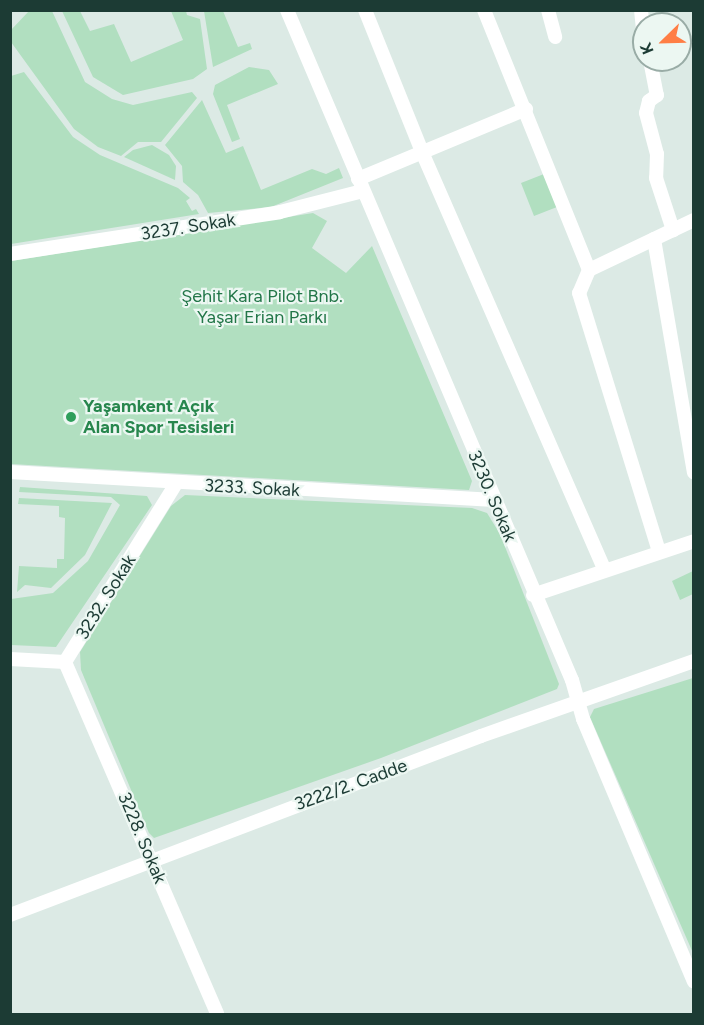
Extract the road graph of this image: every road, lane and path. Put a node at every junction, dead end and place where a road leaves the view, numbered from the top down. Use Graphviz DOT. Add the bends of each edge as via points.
graph roads {
  1 [pos="287,10"];
  2 [pos="365,10"];
  3 [pos="484,10"];
  4 [pos="548,10"];
  5 [pos="555,37"];
  6 [pos="653,72"];
  7 [pos="526,109"];
  8 [pos="422,152"];
  9 [pos="360,185"];
  10 [pos="693,220"];
  11 [pos="673,230"];
  12 [pos="654,239"];
  13 [pos="10,254"];
  14 [pos="589,270"];
  15 [pos="10,472"];
  16 [pos="693,473"];
  17 [pos="175,484"];
  18 [pos="494,500"];
  19 [pos="693,541"];
  20 [pos="659,552"];
  21 [pos="605,570"];
  22 [pos="533,595"];
  23 [pos="10,659"];
  24 [pos="693,661"];
  25 [pos="65,662"];
  26 [pos="578,701"];
  27 [pos="151,859"];
  28 [pos="10,915"];
  29 [pos="693,982"];
  30 [pos="217,1014"];
  1 -- 9 [label="street, 3230. Sokak"];
  2 -- 8 [label="street"];
  3 -- 7 [label="street"];
  4 -- 5 [label="street"];
  6 -- 11 [label="street" via="657,95 649,101 646,113 657,154 656,178"];
  7 -- 8 [label="street, 3237. Sokak"];
  7 -- 14 [label="street"];
  8 -- 9 [label="street, 3237. Sokak"];
  8 -- 21 [label="street"];
  9 -- 13 [label="street, 3237. Sokak" via="280,212"];
  9 -- 18 [label="street, 3230. Sokak"];
  10 -- 11 [label="street"];
  11 -- 12 [label="street"];
  12 -- 14 [label="street"];
  12 -- 16 [label="street"];
  14 -- 20 [label="street" via="579,293"];
  15 -- 17 [label="street, 3233. Sokak"];
  17 -- 18 [label="street, 3233. Sokak"];
  17 -- 25 [label="street, 3232. Sokak"];
  18 -- 22 [label="street, 3230. Sokak"];
  19 -- 20 [label="street"];
  20 -- 21 [label="street"];
  21 -- 22 [label="street"];
  22 -- 26 [label="street, 3230. Sokak"];
  23 -- 25 [label="street"];
  24 -- 26 [label="street, 3222/2. Cadde"];
  25 -- 27 [label="street, 3228. Sokak"];
  26 -- 27 [label="street, 3222/2. Cadde"];
  26 -- 29 [label="street, 3230. Sokak"];
  27 -- 28 [label="street, 3222/2. Cadde"];
  27 -- 30 [label="street, 3228. Sokak"];
}
